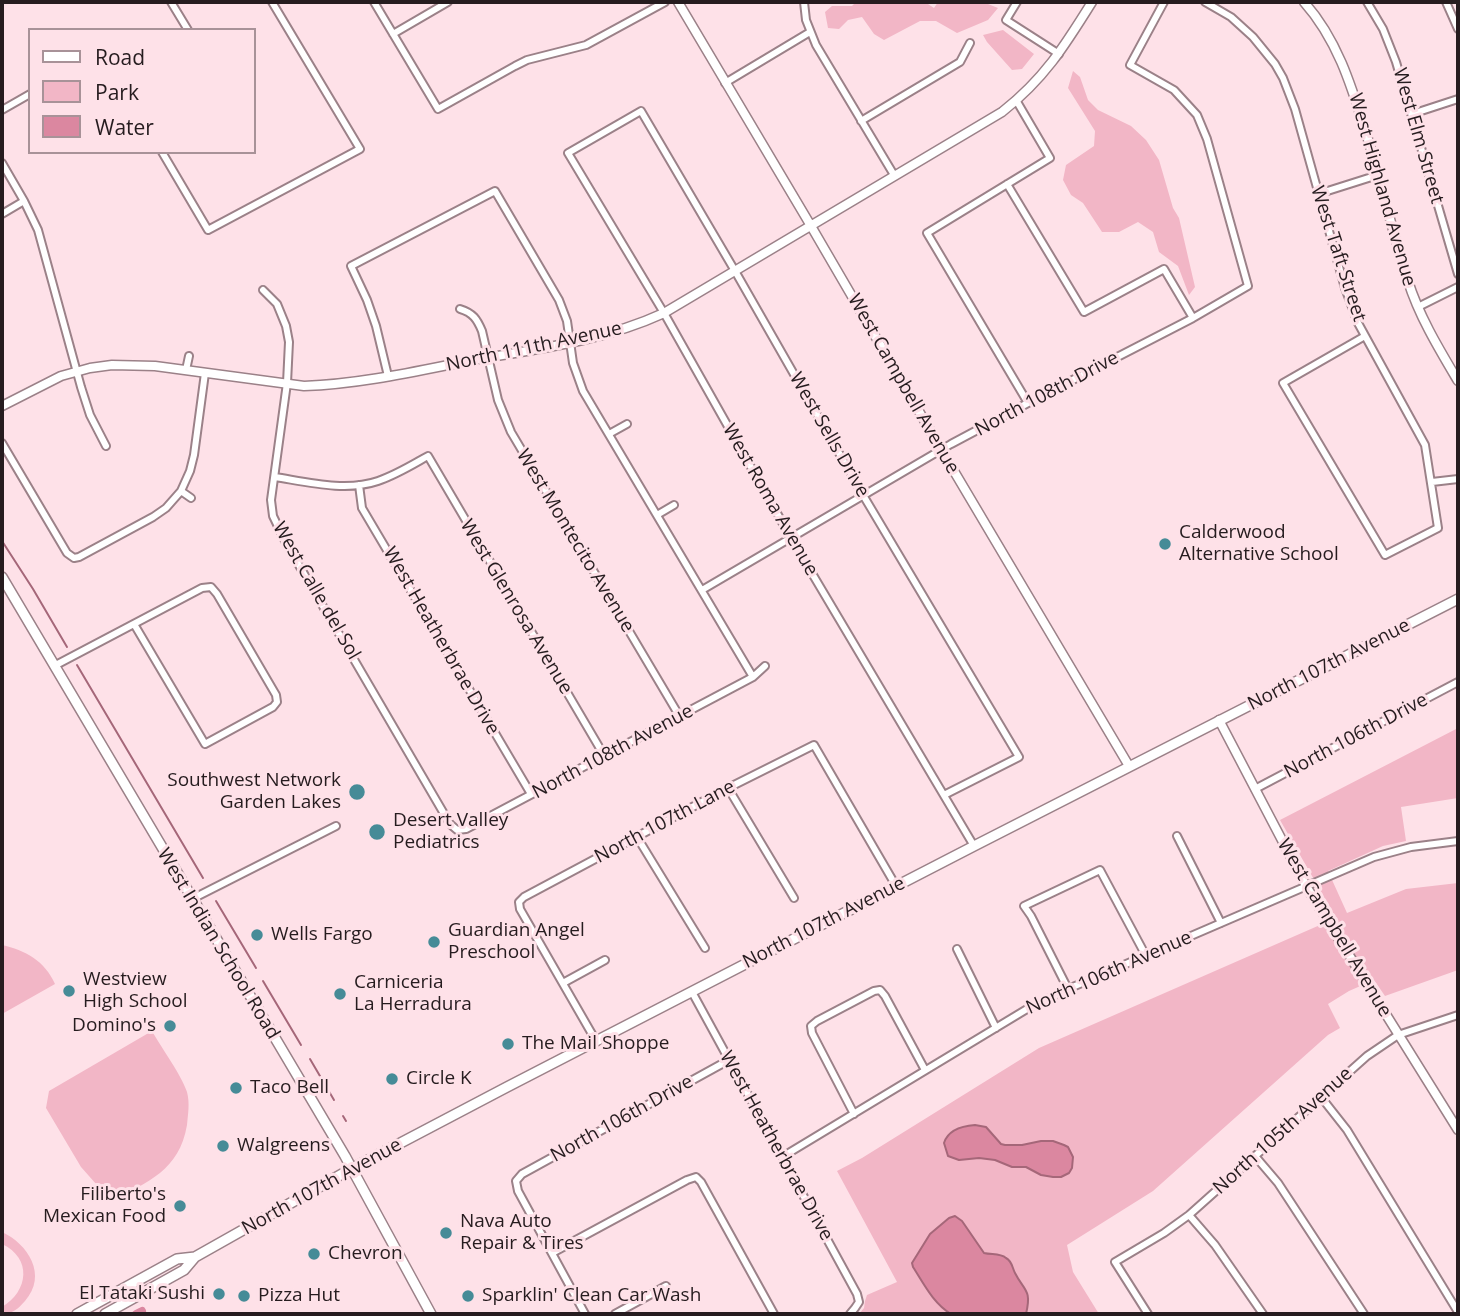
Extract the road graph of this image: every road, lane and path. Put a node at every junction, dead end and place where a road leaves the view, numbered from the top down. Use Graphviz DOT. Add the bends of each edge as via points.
graph roads {
  1 [pos="171,2"];
  2 [pos="272,2"];
  3 [pos="374,2"];
  4 [pos="448,2"];
  5 [pos="665,2"];
  6 [pos="678,2"];
  7 [pos="804,2"];
  8 [pos="1017,2"];
  9 [pos="1092,2"];
  10 [pos="1164,2"];
  11 [pos="1205,2"];
  12 [pos="1304,2"];
  13 [pos="1367,2"];
  14 [pos="1447,2"];
  15 [pos="1456,18"];
  16 [pos="187,28"];
  17 [pos="1458,29"];
  18 [pos="810,32"];
  19 [pos="393,34"];
  20 [pos="970,43"];
  21 [pos="1059,54"];
  22 [pos="725,83"];
  23 [pos="28,95"];
  24 [pos="1458,99"];
  25 [pos="1016,100"];
  26 [pos="2,110"];
  27 [pos="641,111"];
  28 [pos="1412,114"];
  29 [pos="861,121"];
  30 [pos="166,154"];
  31 [pos="2,163"];
  32 [pos="1378,175"];
  33 [pos="894,176"];
  34 [pos="1007,184"];
  35 [pos="1318,194"];
  36 [pos="24,201"];
  37 [pos="2,214"];
  38 [pos="811,226"];
  39 [pos="735,271"];
  40 [pos="1458,275"];
  41 [pos="1458,287"];
  42 [pos="264,290"];
  43 [pos="1418,307"];
  44 [pos="460,309"];
  45 [pos="664,313"];
  46 [pos="1193,318"];
  47 [pos="1365,337"];
  48 [pos="571,344"];
  49 [pos="189,356"];
  50 [pos="489,358"];
  51 [pos="186,370"];
  52 [pos="76,371"];
  53 [pos="205,373"];
  54 [pos="387,376"];
  55 [pos="1458,381"];
  56 [pos="287,383"];
  57 [pos="1028,403"];
  58 [pos="2,406"];
  59 [pos="627,424"];
  60 [pos="609,434"];
  61 [pos="2,443"];
  62 [pos="106,446"];
  63 [pos="941,450"];
  64 [pos="275,477"];
  65 [pos="1458,479"];
  66 [pos="1432,482"];
  67 [pos="359,485"];
  68 [pos="181,491"];
  69 [pos="863,495"];
  70 [pos="191,498"];
  71 [pos="674,505"];
  72 [pos="657,515"];
  73 [pos="791,538"];
  74 [pos="2,577"];
  75 [pos="702,590"];
  76 [pos="1458,599"];
  77 [pos="134,624"];
  78 [pos="54,666"];
  79 [pos="765,666"];
  80 [pos="753,677"];
  81 [pos="1458,682"];
  82 [pos="680,717"];
  83 [pos="1219,720"];
  84 [pos="605,757"];
  85 [pos="1129,766"];
  86 [pos="728,788"];
  87 [pos="1255,789"];
  88 [pos="531,794"];
  89 [pos="944,795"];
  90 [pos="336,826"];
  91 [pos="457,830"];
  92 [pos="1177,836"];
  93 [pos="638,837"];
  94 [pos="1458,841"];
  95 [pos="974,846"];
  96 [pos="896,886"];
  97 [pos="1306,886"];
  98 [pos="794,898"];
  99 [pos="192,899"];
  100 [pos="1221,923"];
  101 [pos="705,948"];
  102 [pos="957,949"];
  103 [pos="1146,956"];
  104 [pos="604,960"];
  105 [pos="563,983"];
  106 [pos="1068,989"];
  107 [pos="692,992"];
  108 [pos="1458,1015"];
  109 [pos="996,1028"];
  110 [pos="1398,1035"];
  111 [pos="596,1041"];
  112 [pos="729,1060"];
  113 [pos="925,1070"];
  114 [pos="1321,1097"];
  115 [pos="854,1114"];
  116 [pos="1458,1130"];
  117 [pos="1255,1156"];
  118 [pos="782,1157"];
  119 [pos="351,1169"];
  120 [pos="1189,1215"];
  121 [pos="552,1253"];
  122 [pos="195,1256"];
  123 [pos="666,1286"];
  124 [pos="1458,1312"];
  125 [pos="77,1314"];
  126 [pos="105,1314"];
  127 [pos="431,1314"];
  128 [pos="585,1314"];
  129 [pos="615,1314"];
  130 [pos="774,1314"];
  131 [pos="849,1314"];
  132 [pos="1148,1314"];
  133 [pos="1264,1314"];
  134 [pos="1364,1314"];
  1 -- 16 [label="street"];
  2 -- 30 [label="street" via="360,149 208,230"];
  3 -- 19 [label="street"];
  4 -- 19 [label="street"];
  5 -- 19 [label="street" via="586,46 527,60 438,109"];
  6 -- 22 [label="street, West Campbell Avenue"];
  7 -- 18 [label="street"];
  8 -- 21 [label="street" via="1006,20"];
  9 -- 21 [label="street, North 111th Avenue"];
  10 -- 46 [label="street, North 108th Drive" via="1130,65 1174,90 1197,115 1248,286"];
  11 -- 35 [label="street, West Taft Street" via="1231,17 1275,64 1295,109"];
  12 -- 32 [label="street, West Highland Avenue" via="1344,66"];
  13 -- 28 [label="street, West Elm Street" via="1390,45"];
  14 -- 15 [label="street"];
  15 -- 17 [label="street"];
  18 -- 22 [label="street"];
  18 -- 29 [label="street"];
  20 -- 29 [label="street" via="960,62"];
  21 -- 25 [label="street, North 111th Avenue"];
  22 -- 38 [label="street, West Campbell Avenue"];
  23 -- 26 [label="street"];
  24 -- 28 [label="street"];
  25 -- 33 [label="street, North 111th Avenue"];
  25 -- 34 [label="street" via="1050,158"];
  27 -- 39 [label="street, West Sells Drive"];
  27 -- 45 [label="street, West Roma Avenue" via="569,153"];
  28 -- 40 [label="street, West Elm Street"];
  29 -- 33 [label="street"];
  31 -- 36 [label="street"];
  32 -- 35 [label="street"];
  32 -- 43 [label="street, West Highland Avenue"];
  33 -- 38 [label="street, North 111th Avenue"];
  34 -- 46 [label="street" via="1084,312 1164,269"];
  34 -- 57 [label="street" via="927,233"];
  35 -- 47 [label="street, West Taft Street" via="1345,288"];
  36 -- 37 [label="street"];
  36 -- 52 [label="street" via="43,243"];
  38 -- 39 [label="street, North 111th Avenue"];
  38 -- 63 [label="street, West Campbell Avenue"];
  39 -- 45 [label="street, North 111th Avenue"];
  39 -- 69 [label="street, West Sells Drive"];
  41 -- 43 [label="street"];
  42 -- 56 [label="street, West Calle del Sol" via="277,304 286,326"];
  43 -- 55 [label="street, West Highland Avenue"];
  44 -- 50 [label="street, West Montecito Avenue" via="478,321"];
  45 -- 48 [label="street, North 111th Avenue"];
  45 -- 73 [label="street, West Roma Avenue"];
  46 -- 57 [label="street, North 108th Drive"];
  47 -- 66 [label="street, West Taft Street" via="1420,433"];
  47 -- 66 [label="street, West Taft Street" via="1283,383 1385,555 1438,528"];
  48 -- 50 [label="street, North 111th Avenue"];
  48 -- 54 [label="street" via="559,300 495,191 351,266 376,326"];
  48 -- 60 [label="street" via="583,391"];
  49 -- 51 [label="street"];
  50 -- 54 [label="street, North 111th Avenue"];
  50 -- 82 [label="street, West Montecito Avenue" via="511,432"];
  51 -- 52 [label="street, North 111th Avenue" via="125,365"];
  51 -- 53 [label="street, North 111th Avenue"];
  52 -- 58 [label="street, North 111th Avenue"];
  52 -- 62 [label="street"];
  53 -- 56 [label="street, North 111th Avenue"];
  53 -- 68 [label="street" via="194,456"];
  54 -- 56 [label="street, North 111th Avenue" via="324,385"];
  56 -- 64 [label="street, West Calle del Sol"];
  57 -- 63 [label="street, North 108th Drive"];
  59 -- 60 [label="street"];
  60 -- 72 [label="street"];
  61 -- 68 [label="street" via="66,553 74,558 153,517"];
  63 -- 69 [label="street, North 108th Drive"];
  63 -- 85 [label="street, West Campbell Avenue"];
  64 -- 67 [label="street"];
  64 -- 91 [label="street, West Calle del Sol" via="271,500 278,529"];
  65 -- 66 [label="street"];
  67 -- 84 [label="street, West Glenrosa Avenue" via="379,481 428,456"];
  67 -- 88 [label="street, West Heatherbrae Drive" via="362,508"];
  68 -- 70 [label="street"];
  69 -- 73 [label="street, North 108th Drive"];
  69 -- 89 [label="street, West Sells Drive" via="1019,757"];
  71 -- 72 [label="street"];
  72 -- 75 [label="street"];
  73 -- 75 [label="street, North 108th Drive"];
  73 -- 89 [label="street, West Roma Avenue"];
  74 -- 78 [label="main road, West Indian School Road"];
  75 -- 80 [label="street"];
  76 -- 83 [label="main road, North 107th Avenue"];
  77 -- 77 [label="street" via="205,744 277,702 211,587"];
  77 -- 78 [label="street"];
  78 -- 99 [label="main road, West Indian School Road"];
  79 -- 80 [label="street, North 108th Avenue"];
  80 -- 82 [label="street, North 108th Avenue"];
  81 -- 87 [label="street, North 106th Drive"];
  82 -- 84 [label="street, North 108th Avenue"];
  83 -- 85 [label="main road, North 107th Avenue"];
  83 -- 87 [label="street, West Campbell Avenue"];
  84 -- 88 [label="street, North 108th Avenue"];
  85 -- 95 [label="main road, North 107th Avenue"];
  86 -- 93 [label="street, North 107th Lane"];
  86 -- 96 [label="street, North 107th Lane" via="814,745"];
  86 -- 98 [label="street"];
  87 -- 97 [label="street, West Campbell Avenue"];
  88 -- 91 [label="street, North 108th Avenue"];
  89 -- 95 [label="street, West Roma Avenue"];
  90 -- 99 [label="street"];
  92 -- 100 [label="street"];
  93 -- 101 [label="street"];
  93 -- 105 [label="street, North 107th Lane" via="519,902"];
  94 -- 97 [label="street, North 106th Avenue" via="1392,851"];
  95 -- 96 [label="main road, North 107th Avenue"];
  96 -- 107 [label="main road, North 107th Avenue"];
  97 -- 100 [label="street, North 106th Avenue"];
  97 -- 110 [label="street, West Campbell Avenue"];
  99 -- 119 [label="main road, West Indian School Road"];
  100 -- 103 [label="street, North 106th Avenue"];
  102 -- 109 [label="street"];
  103 -- 106 [label="street, North 106th Avenue"];
  103 -- 106 [label="street" via="1100,870 1024,906"];
  104 -- 105 [label="street"];
  105 -- 111 [label="street"];
  106 -- 109 [label="street, North 106th Avenue"];
  107 -- 111 [label="main road, North 107th Avenue"];
  107 -- 112 [label="street, West Heatherbrae Drive"];
  108 -- 110 [label="street, North 105th Avenue"];
  109 -- 113 [label="street, North 106th Avenue"];
  110 -- 114 [label="street, North 105th Avenue"];
  110 -- 116 [label="street, West Campbell Avenue"];
  111 -- 119 [label="main road, North 107th Avenue"];
  112 -- 118 [label="street, West Heatherbrae Drive"];
  112 -- 121 [label="street, North 106th Drive" via="522,1174 516,1181 518,1191"];
  113 -- 115 [label="street, North 106th Avenue"];
  113 -- 115 [label="street" via="880,990 828,1015 811,1026 812,1033"];
  114 -- 117 [label="street, North 105th Avenue"];
  114 -- 124 [label="street" via="1348,1130"];
  115 -- 118 [label="street, North 106th Avenue"];
  117 -- 120 [label="street, North 105th Avenue"];
  117 -- 134 [label="street" via="1278,1183"];
  118 -- 131 [label="street, West Heatherbrae Drive" via="857,1294 859,1302"];
  119 -- 122 [label="main road, North 107th Avenue"];
  119 -- 127 [label="main road, West Indian School Road"];
  120 -- 132 [label="street, North 105th Avenue" via="1115,1262"];
  120 -- 133 [label="street"];
  121 -- 128 [label="street"];
  121 -- 130 [label="street" via="696,1177"];
  122 -- 125 [label="main road, North 107th Avenue" via="177,1259"];
  122 -- 126 [label="main road, North 107th Avenue" via="184,1270"];
  123 -- 129 [label="street"];
}
